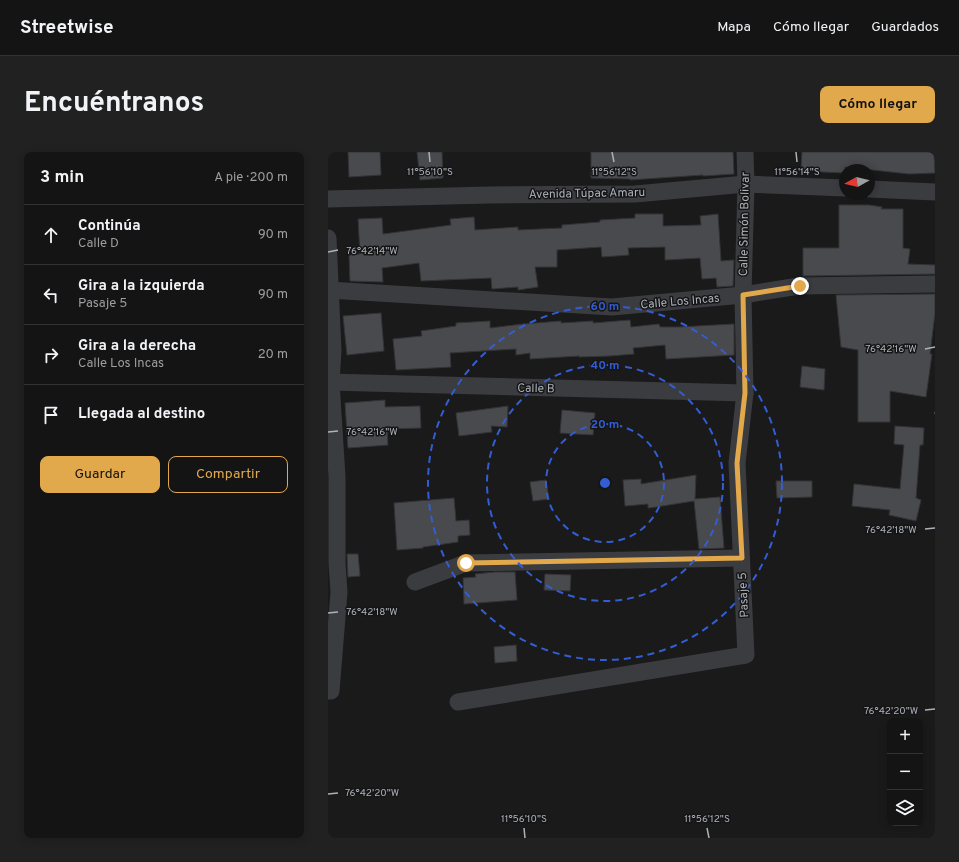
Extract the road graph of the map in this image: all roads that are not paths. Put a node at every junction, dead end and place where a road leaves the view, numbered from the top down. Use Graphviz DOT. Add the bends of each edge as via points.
graph roads {
  1 [pos="745,152"];
  2 [pos="746,184"];
  3 [pos="839,188"];
  4 [pos="875,189"];
  5 [pos="935,192"];
  6 [pos="328,199"];
  7 [pos="328,238"];
  8 [pos="935,284"];
  9 [pos="329,290"];
  10 [pos="743,295"];
  11 [pos="329,382"];
  12 [pos="745,393"];
  13 [pos="333,517"];
  14 [pos="742,558"];
  15 [pos="416,582"];
  16 [pos="329,691"];
  17 [pos="458,702"];
  1 -- 2 [label="street, Calle Simón Bolivar"];
  2 -- 3 [label="street, Avenida Túpac Amaru"];
  2 -- 6 [label="street, Avenida Túpac Amaru" via="635,194"];
  2 -- 10 [label="street, Calle Simón Bolivar"];
  4 -- 5 [label="street"];
  7 -- 9 [label="street"];
  8 -- 10 [label="street, Calle Los Incas" via="800,286"];
  9 -- 10 [label="street, Calle Los Incas" via="612,306"];
  9 -- 11 [label="street" via="333,351"];
  10 -- 12 [label="street, Pasaje 5"];
  11 -- 12 [label="street, Calle B"];
  11 -- 13 [label="street" via="337,477"];
  12 -- 14 [label="street, Pasaje 5" via="737,463"];
  13 -- 16 [label="street" via="339,592"];
  14 -- 15 [label="street" via="466,563"];
  14 -- 17 [label="street, Pasaje 5" via="746,655"];
}
